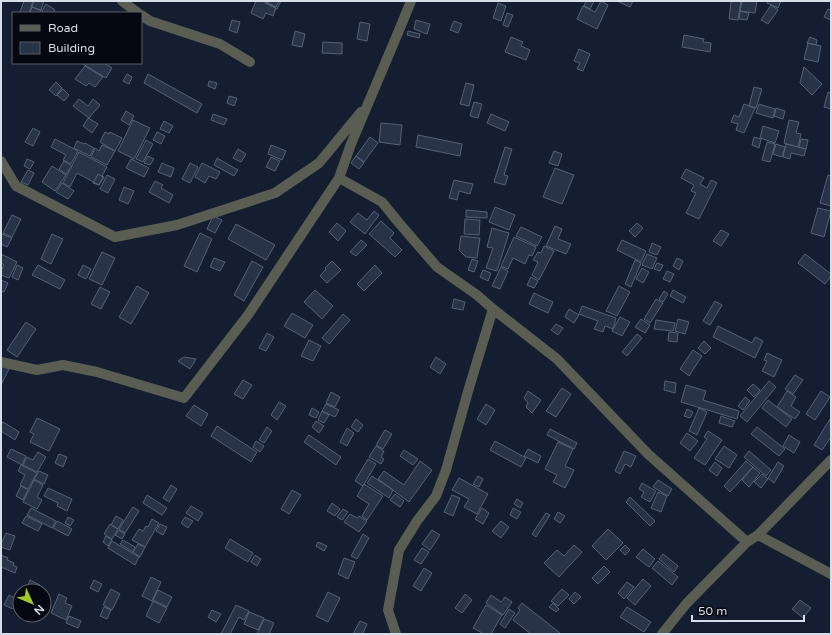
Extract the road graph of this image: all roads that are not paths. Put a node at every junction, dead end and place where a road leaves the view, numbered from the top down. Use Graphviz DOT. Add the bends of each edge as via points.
graph roads {
  1 [pos="122,1"];
  2 [pos="411,1"];
  3 [pos="137,12"];
  4 [pos="142,16"];
  5 [pos="250,62"];
  6 [pos="368,103"];
  7 [pos="1,161"];
  8 [pos="339,178"];
  9 [pos="493,309"];
  10 [pos="1,362"];
  11 [pos="831,460"];
  12 [pos="758,535"];
  13 [pos="747,542"];
  14 [pos="831,574"];
  15 [pos="396,634"];
  16 [pos="662,634"];
  1 -- 3 [label="street"];
  2 -- 6 [label="street"];
  4 -- 5 [label="street" via="150,21 220,44"];
  6 -- 7 [label="street" via="319,163 275,193 177,225 116,237 16,186"];
  6 -- 8 [label="street"];
  8 -- 9 [label="street" via="382,202 436,268 477,295"];
  8 -- 10 [label="street" via="248,315 184,398 97,372 63,365 37,370"];
  9 -- 13 [label="street" via="557,359 648,454"];
  9 -- 15 [label="street" via="436,496 398,550 388,610"];
  11 -- 12 [label="street"];
  12 -- 13 [label="street"];
  12 -- 14 [label="street"];
  13 -- 16 [label="street" via="686,604"];
}
